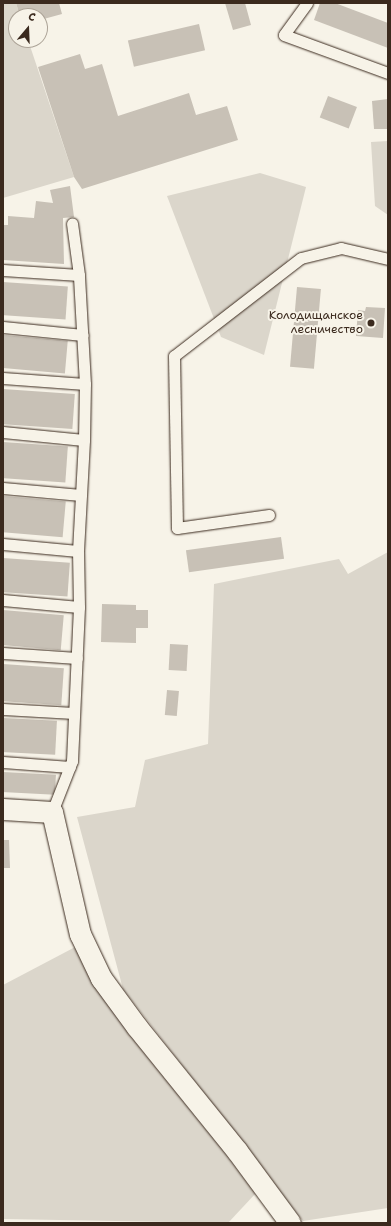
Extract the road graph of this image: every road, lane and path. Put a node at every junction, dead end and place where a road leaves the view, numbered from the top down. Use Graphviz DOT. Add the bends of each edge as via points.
graph roads {
  1 [pos="306,3"];
  2 [pos="388,73"];
  3 [pos="72,223"];
  4 [pos="388,259"];
  5 [pos="3,270"];
  6 [pos="79,275"];
  7 [pos="3,328"];
  8 [pos="83,335"];
  9 [pos="3,378"];
  10 [pos="85,384"];
  11 [pos="3,432"];
  12 [pos="84,440"];
  13 [pos="3,488"];
  14 [pos="81,495"];
  15 [pos="269,515"];
  16 [pos="3,544"];
  17 [pos="78,551"];
  18 [pos="3,600"];
  19 [pos="78,606"];
  20 [pos="3,653"];
  21 [pos="76,658"];
  22 [pos="3,709"];
  23 [pos="74,713"];
  24 [pos="3,762"];
  25 [pos="70,767"];
  26 [pos="3,809"];
  27 [pos="52,812"];
  28 [pos="290,1223"];
  1 -- 2 [label="lane" via="284,35"];
  3 -- 6 [label="lane"];
  4 -- 15 [label="lane" via="341,248 301,258 174,356 177,528"];
  5 -- 6 [label="lane"];
  6 -- 8 [label="lane"];
  7 -- 8 [label="lane"];
  8 -- 10 [label="lane"];
  9 -- 10 [label="lane"];
  10 -- 12 [label="lane"];
  11 -- 12 [label="lane"];
  12 -- 14 [label="lane"];
  13 -- 14 [label="lane"];
  14 -- 17 [label="lane"];
  16 -- 17 [label="lane"];
  17 -- 19 [label="lane"];
  18 -- 19 [label="lane"];
  19 -- 21 [label="lane"];
  20 -- 21 [label="lane"];
  21 -- 23 [label="lane"];
  22 -- 23 [label="lane"];
  23 -- 25 [label="lane"];
  24 -- 25 [label="lane"];
  25 -- 27 [label="lane"];
  26 -- 27 [label="street"];
  27 -- 28 [label="street" via="80,934 101,978 237,1151"];
}
